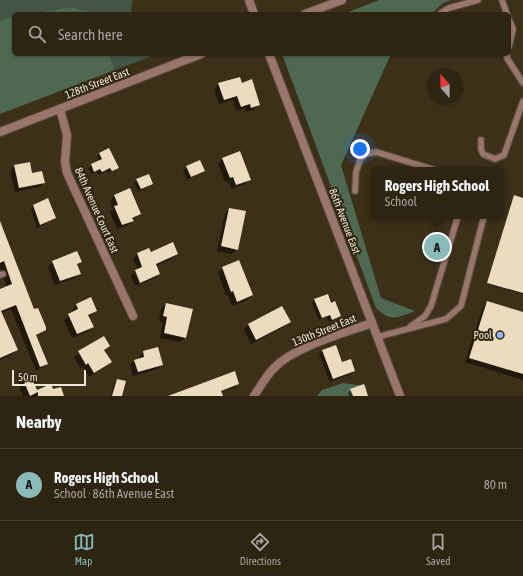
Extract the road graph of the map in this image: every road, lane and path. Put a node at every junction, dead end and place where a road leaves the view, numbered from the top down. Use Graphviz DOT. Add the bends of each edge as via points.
graph roads {
  1 [pos="249,0"];
  2 [pos="342,0"];
  3 [pos="478,0"];
  4 [pos="502,0"];
  5 [pos="253,12"];
  6 [pos="310,12"];
  7 [pos="442,12"];
  8 [pos="506,12"];
  9 [pos="511,24"];
  10 [pos="511,38"];
  11 [pos="196,56"];
  12 [pos="270,56"];
  13 [pos="508,56"];
  14 [pos="523,83"];
  15 [pos="523,101"];
  16 [pos="60,109"];
  17 [pos="0,132"];
  18 [pos="481,140"];
  19 [pos="425,167"];
  20 [pos="355,191"];
  21 [pos="457,219"];
  22 [pos="483,219"];
  23 [pos="133,316"];
  24 [pos="372,322"];
  25 [pos="408,329"];
  26 [pos="377,337"];
  27 [pos="254,396"];
  28 [pos="400,396"];
  1 -- 5 [label="street"];
  2 -- 6 [label="street"];
  3 -- 7 [label="lane"];
  4 -- 8 [label="lane"];
  9 -- 10 [label="lane"];
  11 -- 16 [label="street, 128th Street East"];
  12 -- 24 [label="street, 86th Avenue East"];
  13 -- 14 [label="lane"];
  15 -- 18 [label="lane" via="504,155 495,159 483,154 480,149"];
  16 -- 17 [label="street, 128th Street East"];
  16 -- 23 [label="street, 84th Avenue Court East" via="67,135 67,173"];
  19 -- 20 [label="lane" via="376,152 366,154 360,160 356,172"];
  21 -- 25 [label="lane" via="431,306 425,316"];
  22 -- 25 [label="lane" via="461,306 446,319"];
  24 -- 26 [label="street, 86th Avenue East"];
  24 -- 27 [label="street, 130th Street East" via="283,360 271,371"];
  25 -- 26 [label="lane"];
  26 -- 28 [label="street, 86th Avenue East"];
}
